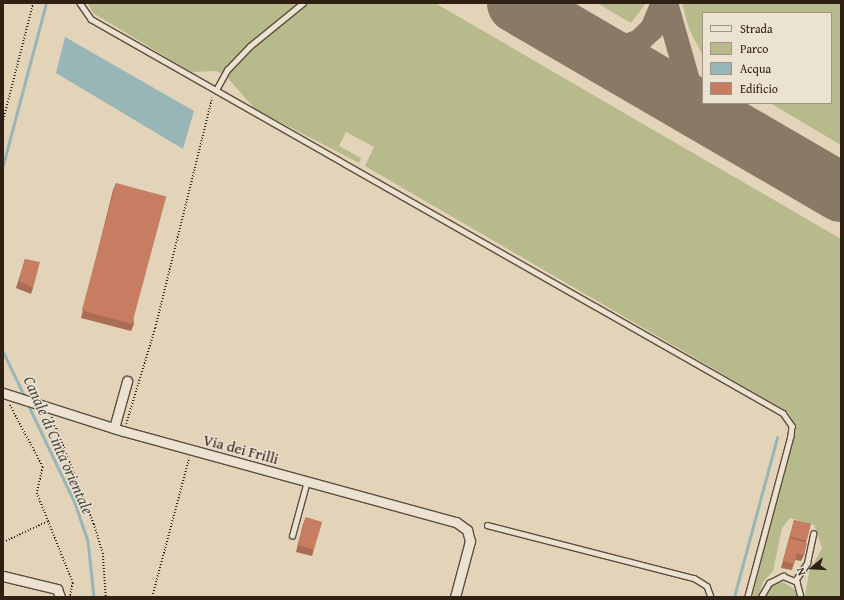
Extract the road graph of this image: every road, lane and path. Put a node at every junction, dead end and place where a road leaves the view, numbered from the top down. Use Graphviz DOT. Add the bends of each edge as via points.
graph roads {
  1 [pos="33,3"];
  2 [pos="80,3"];
  3 [pos="303,3"];
  4 [pos="216,90"];
  5 [pos="212,98"];
  6 [pos="3,120"];
  7 [pos="127,381"];
  8 [pos="9,395"];
  9 [pos="52,410"];
  10 [pos="119,430"];
  11 [pos="191,450"];
  12 [pos="307,481"];
  13 [pos="48,521"];
  14 [pos="487,525"];
  15 [pos="813,534"];
  16 [pos="292,536"];
  17 [pos="3,542"];
  18 [pos="3,576"];
  19 [pos="795,581"];
  20 [pos="60,597"];
  21 [pos="70,597"];
  22 [pos="106,597"];
  23 [pos="152,597"];
  24 [pos="455,597"];
  25 [pos="711,597"];
  26 [pos="748,597"];
  27 [pos="761,597"];
  28 [pos="801,597"];
  1 -- 6 [label="path"];
  2 -- 4 [label="lane" via="91,19"];
  3 -- 4 [label="lane" via="250,46 228,70"];
  4 -- 26 [label="lane" via="783,413 792,426 792,436"];
  5 -- 10 [label="path" via="155,328"];
  7 -- 10 [label="street"];
  8 -- 9 [label="street, Via dei Frilli"];
  8 -- 13 [label="path" via="10,405 43,467 37,493"];
  9 -- 10 [label="street, Via dei Frilli"];
  9 -- 22 [label="path" via="51,423 88,505 103,553"];
  10 -- 11 [label="street, Via dei Frilli"];
  11 -- 12 [label="street, Via dei Frilli"];
  11 -- 23 [label="path"];
  12 -- 16 [label="lane"];
  12 -- 24 [label="street, Via dei Frilli" via="456,522 469,533 469,546"];
  13 -- 17 [label="path"];
  13 -- 21 [label="path" via="73,583"];
  14 -- 25 [label="lane" via="694,578 707,586"];
  15 -- 19 [label="lane" via="807,563"];
  18 -- 20 [label="street" via="57,589"];
  19 -- 27 [label="lane" via="788,576 778,577 764,587"];
  19 -- 28 [label="lane"];
}
